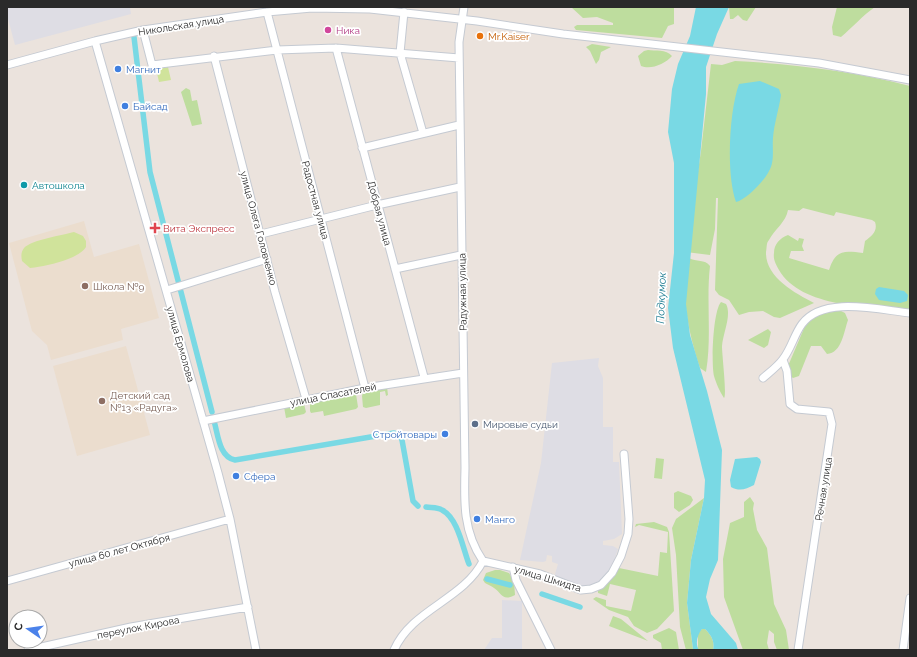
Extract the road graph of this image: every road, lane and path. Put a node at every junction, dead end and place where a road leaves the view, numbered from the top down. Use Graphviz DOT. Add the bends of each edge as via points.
graph roads {
  1 [pos="464,7"];
  2 [pos="267,12"];
  3 [pos="404,12"];
  4 [pos="462,19"];
  5 [pos="143,30"];
  6 [pos="95,41"];
  7 [pos="336,48"];
  8 [pos="277,50"];
  9 [pos="400,53"];
  10 [pos="214,56"];
  11 [pos="459,58"];
  12 [pos="7,65"];
  13 [pos="910,80"];
  14 [pos="460,125"];
  15 [pos="423,133"];
  16 [pos="362,148"];
  17 [pos="460,187"];
  18 [pos="377,205"];
  19 [pos="321,219"];
  20 [pos="261,234"];
  21 [pos="461,255"];
  22 [pos="267,259"];
  23 [pos="395,269"];
  24 [pos="166,290"];
  25 [pos="910,313"];
  26 [pos="783,360"];
  27 [pos="464,373"];
  28 [pos="424,377"];
  29 [pos="763,378"];
  30 [pos="365,388"];
  31 [pos="306,399"];
  32 [pos="206,420"];
  33 [pos="624,454"];
  34 [pos="230,519"];
  35 [pos="483,561"];
  36 [pos="513,567"];
  37 [pos="7,581"];
  38 [pos="910,598"];
  39 [pos="248,608"];
  40 [pos="28,650"];
  41 [pos="256,650"];
  42 [pos="394,650"];
  43 [pos="551,650"];
  44 [pos="798,650"];
  45 [pos="903,650"];
  1 -- 4 [label="street, Радужная улица"];
  2 -- 3 [label="street, Никольская улица" via="312,8"];
  2 -- 5 [label="street, Никольская улица"];
  2 -- 8 [label="street, Радостная улица"];
  3 -- 4 [label="street, Никольская улица"];
  3 -- 9 [label="street"];
  4 -- 11 [label="street, Радужная улица"];
  4 -- 13 [label="street, Никольская улица" via="563,34 819,63"];
  5 -- 6 [label="street, Никольская улица"];
  5 -- 10 [label="street" via="152,66"];
  6 -- 12 [label="street, Никольская улица"];
  6 -- 24 [label="street, улица Ермолова"];
  7 -- 8 [label="street"];
  7 -- 9 [label="street"];
  7 -- 16 [label="street, Добрая улица"];
  8 -- 10 [label="street"];
  8 -- 19 [label="street, Радостная улица"];
  9 -- 11 [label="street"];
  9 -- 15 [label="street"];
  10 -- 20 [label="street, улица Олега Головченко"];
  11 -- 14 [label="street, Радужная улица"];
  14 -- 15 [label="street"];
  14 -- 17 [label="street, Радужная улица"];
  15 -- 16 [label="street"];
  16 -- 18 [label="street, Добрая улица"];
  17 -- 18 [label="street"];
  17 -- 21 [label="street, Радужная улица"];
  18 -- 19 [label="street"];
  18 -- 23 [label="street, Добрая улица"];
  19 -- 20 [label="street"];
  19 -- 30 [label="street, Радостная улица"];
  20 -- 22 [label="street, улица Олега Головченко"];
  21 -- 23 [label="street"];
  21 -- 27 [label="street, Радужная улица"];
  22 -- 24 [label="street"];
  22 -- 31 [label="street, улица Олега Головченко"];
  23 -- 28 [label="street, Добрая улица"];
  24 -- 32 [label="street, улица Ермолова"];
  25 -- 26 [label="street" via="849,307 818,311 801,325"];
  26 -- 29 [label="street"];
  26 -- 44 [label="street, Речная улица" via="790,404 797,409 829,412 832,424"];
  27 -- 28 [label="street, улица Спасателей"];
  27 -- 35 [label="street, Радужная улица" via="464,512 469,532"];
  28 -- 30 [label="street, улица Спасателей"];
  30 -- 31 [label="street, улица Спасателей"];
  31 -- 32 [label="street, улица Спасателей"];
  32 -- 34 [label="street, улица Ермолова"];
  33 -- 36 [label="street, улица Шмидта" via="628,534 621,556 612,573 601,585 591,590 581,590 540,574"];
  34 -- 37 [label="street, улица 60 лет Октября"];
  34 -- 39 [label="street, улица Ермолова"];
  35 -- 36 [label="street, улица Шмидта"];
  35 -- 42 [label="street" via="469,582 404,632"];
  36 -- 43 [label="street" via="516,580"];
  38 -- 45 [label="street"];
  39 -- 40 [label="street, переулок Кирова" via="131,627"];
  39 -- 41 [label="street, улица Ермолова"];
}
